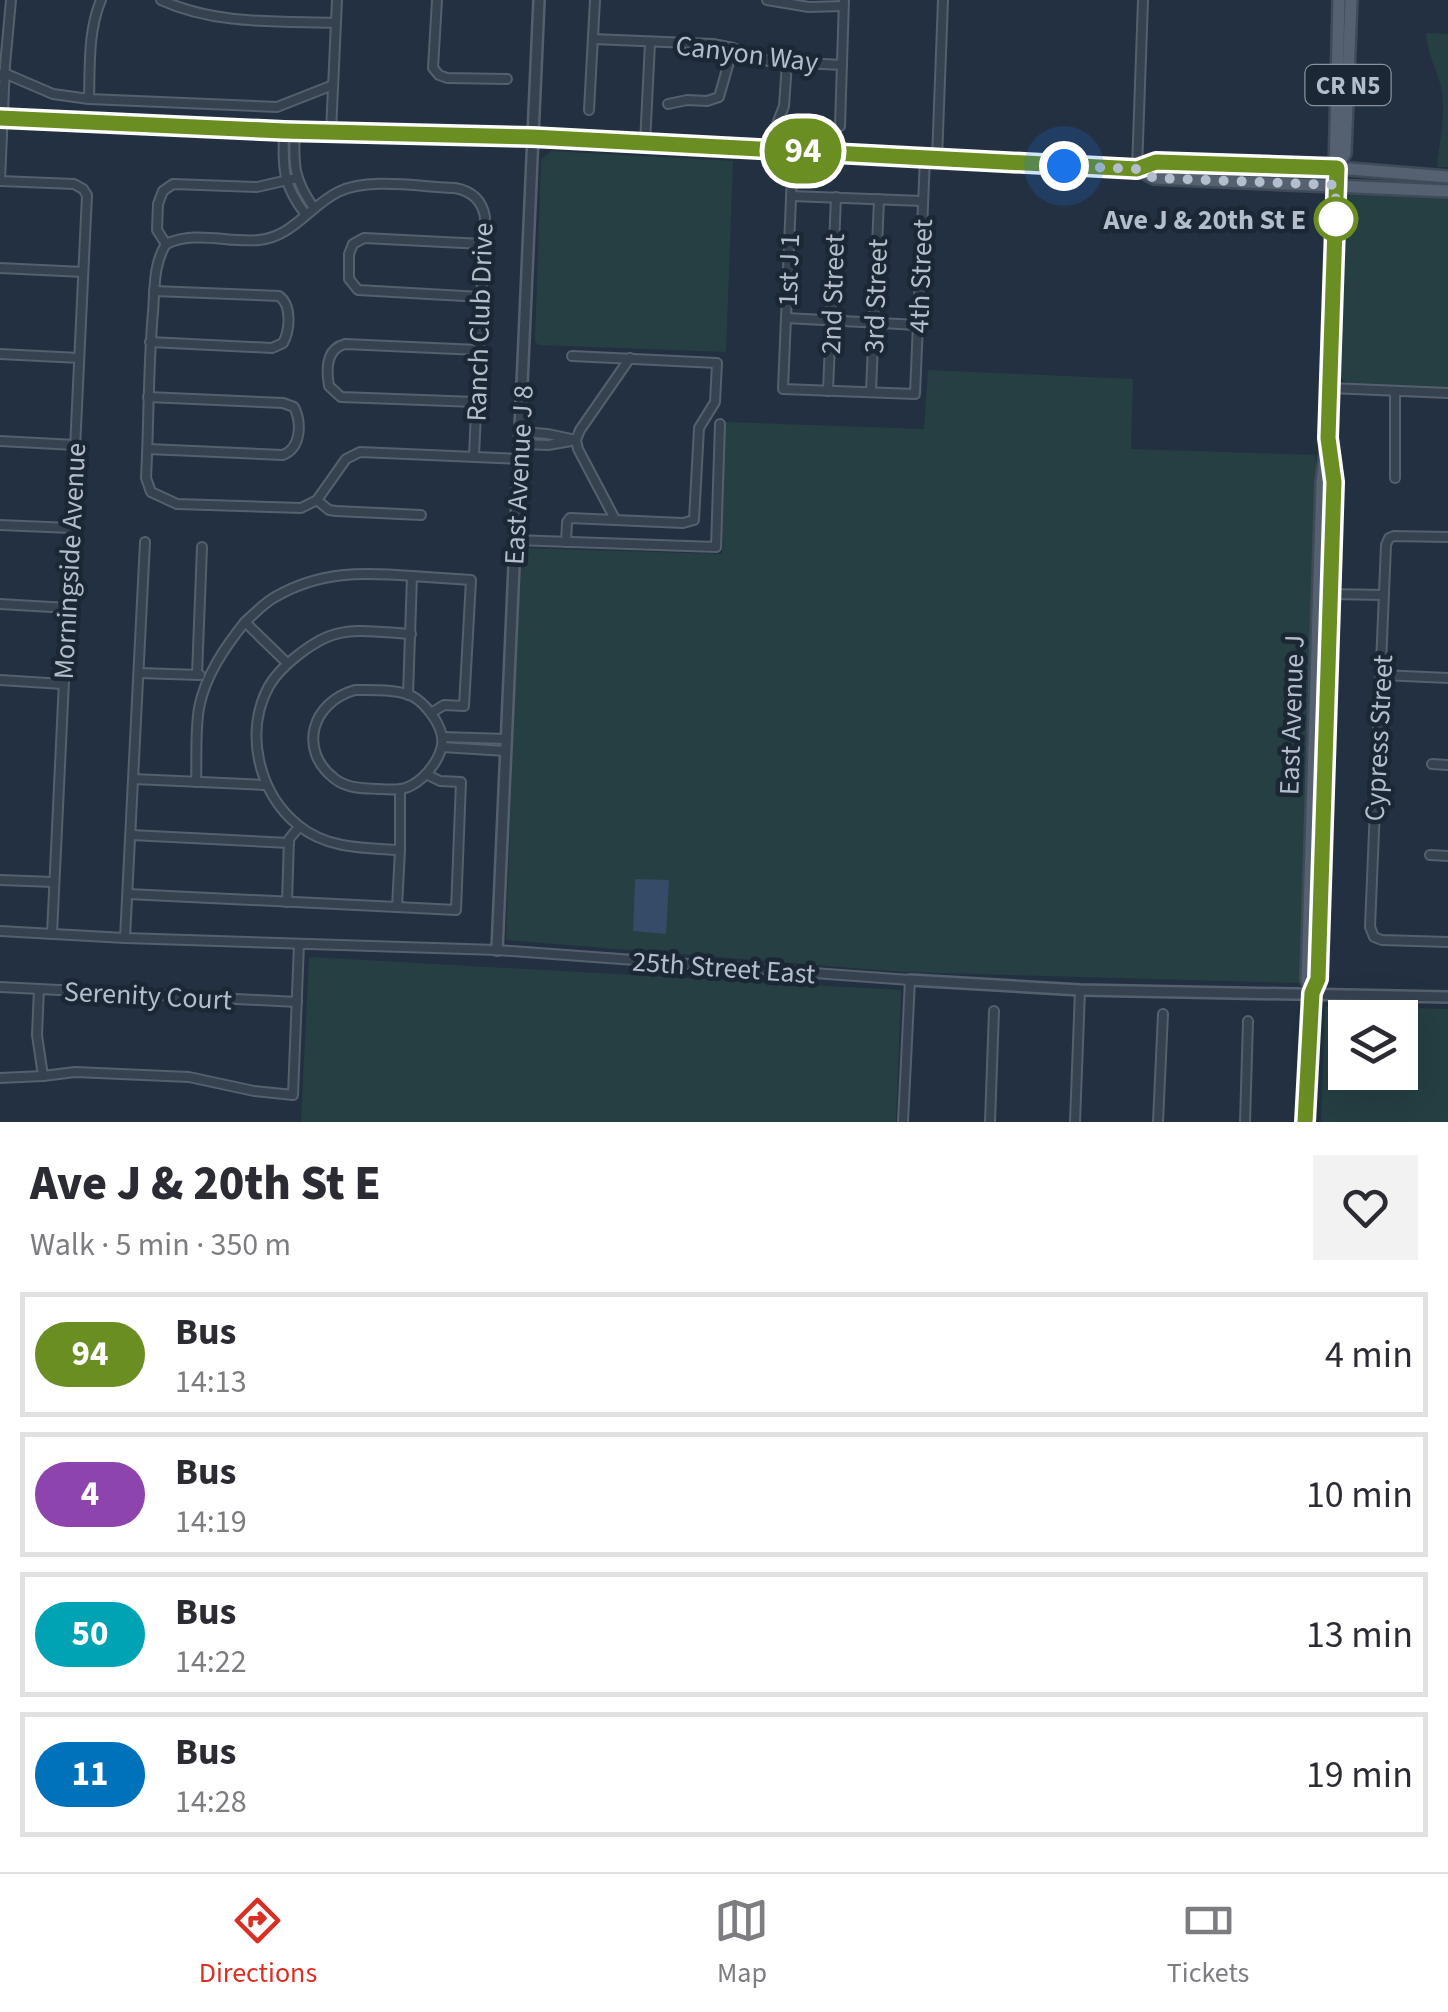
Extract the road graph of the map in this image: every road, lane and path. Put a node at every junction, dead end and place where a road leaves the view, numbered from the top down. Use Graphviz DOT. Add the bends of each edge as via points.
graph roads {
  1 [pos="11,0"];
  2 [pos="102,0"];
  3 [pos="161,0"];
  4 [pos="337,0"];
  5 [pos="437,0"];
  6 [pos="540,0"];
  7 [pos="594,0"];
  8 [pos="767,0"];
  9 [pos="942,0"];
  10 [pos="1144,0"];
  11 [pos="1345,0"];
  12 [pos="844,3"];
  13 [pos="1344,18"];
  14 [pos="336,23"];
  15 [pos="592,39"];
  16 [pos="650,42"];
  17 [pos="733,48"];
  18 [pos="786,63"];
  19 [pos="842,64"];
  20 [pos="2,74"];
  21 [pos="507,79"];
  22 [pos="333,85"];
  23 [pos="89,99"];
  24 [pos="668,104"];
  25 [pos="589,110"];
  26 [pos="2,118"];
  27 [pos="777,124"];
  28 [pos="840,126"];
  29 [pos="290,131"];
  30 [pos="331,132"];
  31 [pos="532,137"];
  32 [pos="645,142"];
  33 [pos="792,151"];
  34 [pos="931,158"];
  35 [pos="1219,165"];
  36 [pos="1337,168"];
  37 [pos="1137,169"];
  38 [pos="1448,176"];
  39 [pos="297,178"];
  40 [pos="1170,179"];
  41 [pos="0,181"];
  42 [pos="286,182"];
  43 [pos="1336,185"];
  44 [pos="1448,191"];
  45 [pos="791,196"];
  46 [pos="836,198"];
  47 [pos="880,199"];
  48 [pos="923,201"];
  49 [pos="314,208"];
  50 [pos="306,216"];
  51 [pos="166,244"];
  52 [pos="483,244"];
  53 [pos="0,268"];
  54 [pos="83,272"];
  55 [pos="154,291"];
  56 [pos="481,297"];
  57 [pos="786,318"];
  58 [pos="831,320"];
  59 [pos="874,323"];
  60 [pos="918,325"];
  61 [pos="150,342"];
  62 [pos="478,350"];
  63 [pos="0,354"];
  64 [pos="572,356"];
  65 [pos="80,358"];
  66 [pos="630,358"];
  67 [pos="1330,388"];
  68 [pos="828,390"];
  69 [pos="1396,391"];
  70 [pos="872,392"];
  71 [pos="1448,393"];
  72 [pos="148,396"];
  73 [pos="476,402"];
  74 [pos="720,424"];
  75 [pos="521,432"];
  76 [pos="1328,438"];
  77 [pos="576,440"];
  78 [pos="0,441"];
  79 [pos="521,444"];
  80 [pos="75,445"];
  81 [pos="148,450"];
  82 [pos="474,456"];
  83 [pos="520,459"];
  84 [pos="1394,478"];
  85 [pos="317,500"];
  86 [pos="422,515"];
  87 [pos="615,519"];
  88 [pos="0,525"];
  89 [pos="71,528"];
  90 [pos="1448,537"];
  91 [pos="514,540"];
  92 [pos="145,542"];
  93 [pos="566,542"];
  94 [pos="202,547"];
  95 [pos="412,576"];
  96 [pos="1331,594"];
  97 [pos="1384,595"];
  98 [pos="0,604"];
  99 [pos="68,608"];
  100 [pos="245,622"];
  101 [pos="411,634"];
  102 [pos="287,663"];
  103 [pos="139,673"];
  104 [pos="197,675"];
  105 [pos="1382,675"];
  106 [pos="210,676"];
  107 [pos="1448,678"];
  108 [pos="0,680"];
  109 [pos="64,684"];
  110 [pos="408,694"];
  111 [pos="430,713"];
  112 [pos="507,739"];
  113 [pos="442,742"];
  114 [pos="506,751"];
  115 [pos="1432,764"];
  116 [pos="1448,765"];
  117 [pos="426,774"];
  118 [pos="134,779"];
  119 [pos="196,782"];
  120 [pos="265,785"];
  121 [pos="400,790"];
  122 [pos="299,827"];
  123 [pos="131,836"];
  124 [pos="289,843"];
  125 [pos="400,850"];
  126 [pos="1430,855"];
  127 [pos="1448,856"];
  128 [pos="0,880"];
  129 [pos="54,882"];
  130 [pos="128,894"];
  131 [pos="286,902"];
  132 [pos="398,908"];
  133 [pos="0,932"];
  134 [pos="52,934"];
  135 [pos="125,938"];
  136 [pos="1448,942"];
  137 [pos="299,944"];
  138 [pos="497,950"];
  139 [pos="910,980"];
  140 [pos="0,988"];
  141 [pos="38,989"];
  142 [pos="1080,990"];
  143 [pos="1312,993"];
  144 [pos="1448,997"];
  145 [pos="297,1002"];
  146 [pos="994,1011"];
  147 [pos="1162,1014"];
  148 [pos="1248,1022"];
  149 [pos="43,1076"];
  150 [pos="0,1078"];
  151 [pos="903,1122"];
  152 [pos="990,1122"];
  153 [pos="1075,1122"];
  154 [pos="1158,1122"];
  155 [pos="1245,1122"];
  156 [pos="1306,1122"];
  1 -- 20 [label="street"];
  2 -- 23 [label="street" via="91,36"];
  3 -- 14 [label="street" via="227,18"];
  4 -- 14 [label="street"];
  5 -- 21 [label="street" via="434,68 440,75"];
  6 -- 31 [label="street, East Avenue J 8"];
  7 -- 15 [label="street"];
  8 -- 12 [label="street" via="808,7"];
  9 -- 34 [label="street, 4th Street"];
  10 -- 37 [label="street"];
  11 -- 13 [label="main road, East Avenue J / CR N5"];
  12 -- 19 [label="street"];
  13 -- 36 [label="main road, East Avenue J / CR N5"];
  13 -- 36 [label="main road, East Avenue J / CR N5" via="1345,153"];
  14 -- 22 [label="street"];
  15 -- 16 [label="street, Canyon Way"];
  15 -- 25 [label="street"];
  16 -- 17 [label="street, Canyon Way"];
  16 -- 32 [label="street"];
  17 -- 18 [label="street, Canyon Way"];
  17 -- 24 [label="street" via="719,97"];
  18 -- 19 [label="street, Canyon Way"];
  18 -- 27 [label="street"];
  19 -- 28 [label="street"];
  20 -- 23 [label="street"];
  20 -- 26 [label="street"];
  22 -- 23 [label="street" via="278,107"];
  22 -- 30 [label="street"];
  26 -- 29 [label="main road"];
  26 -- 41 [label="street"];
  29 -- 30 [label="main road"];
  29 -- 39 [label="street"];
  29 -- 42 [label="street"];
  30 -- 31 [label="main road"];
  31 -- 32 [label="main road"];
  31 -- 75 [label="street, East Avenue J 8"];
  32 -- 33 [label="main road"];
  33 -- 34 [label="main road"];
  33 -- 45 [label="street, 1st J 1"];
  34 -- 37 [label="main road"];
  34 -- 48 [label="street, 4th Street"];
  35 -- 36 [label="main road"];
  35 -- 37 [label="main road" via="1156,162"];
  35 -- 40 [label="main road" via="1211,174"];
  36 -- 38 [label="main road"];
  36 -- 43 [label="main road, East Avenue J / CR N5"];
  37 -- 40 [label="main road"];
  39 -- 42 [label="street"];
  39 -- 49 [label="street"];
  40 -- 43 [label="main road"];
  41 -- 54 [label="street, Morningside Avenue" via="83,189"];
  42 -- 50 [label="street"];
  42 -- 51 [label="street" via="173,184 158,204 157,230"];
  43 -- 44 [label="main road"];
  43 -- 67 [label="main road, East Avenue J / CR N5"];
  45 -- 46 [label="street"];
  45 -- 57 [label="street, 1st J 1"];
  46 -- 47 [label="street"];
  46 -- 58 [label="street, 2nd Street"];
  47 -- 48 [label="street"];
  47 -- 59 [label="street, 3rd Street"];
  48 -- 60 [label="street, 4th Street"];
  49 -- 50 [label="street"];
  49 -- 52 [label="street, Ranch Club Drive" via="358,186 454,188 470,192 483,210"];
  50 -- 51 [label="street" via="262,240 188,238"];
  51 -- 55 [label="street"];
  52 -- 56 [label="street, Ranch Club Drive"];
  52 -- 56 [label="street" via="364,238 351,247 349,264 350,282 362,291"];
  53 -- 54 [label="street"];
  54 -- 65 [label="street, Morningside Avenue"];
  55 -- 61 [label="street"];
  55 -- 61 [label="street" via="278,296 288,307 287,333 272,348"];
  56 -- 62 [label="street, Ranch Club Drive"];
  57 -- 58 [label="street"];
  57 -- 68 [label="street, 1st J 1" via="783,389"];
  58 -- 59 [label="street"];
  58 -- 68 [label="street, 2nd Street"];
  59 -- 60 [label="street"];
  59 -- 70 [label="street, 3rd Street"];
  60 -- 70 [label="street, 4th Street" via="916,394"];
  61 -- 72 [label="street"];
  62 -- 73 [label="street, Ranch Club Drive"];
  62 -- 73 [label="street" via="345,344 328,358 329,386 341,396"];
  63 -- 65 [label="street"];
  64 -- 66 [label="street"];
  65 -- 80 [label="street, Morningside Avenue"];
  66 -- 77 [label="street"];
  66 -- 87 [label="street" via="716,363 716,402 699,428 694,520"];
  67 -- 69 [label="street"];
  67 -- 76 [label="main road, East Avenue J / CR N5"];
  68 -- 70 [label="street"];
  69 -- 71 [label="street"];
  69 -- 84 [label="street"];
  72 -- 81 [label="street"];
  72 -- 81 [label="street" via="283,402 298,418 295,447 283,455"];
  73 -- 82 [label="street, Ranch Club Drive"];
  74 -- 93 [label="street" via="716,546"];
  75 -- 77 [label="street"];
  75 -- 79 [label="street, East Avenue J 8"];
  76 -- 96 [label="main road, East Avenue J / CR N5" via="1334,482"];
  76 -- 143 [label="main road, East Avenue J" via="1307,980"];
  77 -- 79 [label="street"];
  77 -- 87 [label="street"];
  78 -- 80 [label="street"];
  79 -- 83 [label="street, East Avenue J 8"];
  80 -- 89 [label="street, Morningside Avenue"];
  81 -- 85 [label="street" via="151,492 177,504 292,509"];
  82 -- 83 [label="street"];
  82 -- 85 [label="street" via="360,452 346,459"];
  83 -- 91 [label="street, East Avenue J 8"];
  85 -- 86 [label="street" via="336,511"];
  87 -- 93 [label="street" via="570,518"];
  88 -- 89 [label="street"];
  89 -- 99 [label="street, Morningside Avenue"];
  90 -- 97 [label="street, Cypress Street" via="1389,538"];
  91 -- 93 [label="street"];
  91 -- 112 [label="street, East Avenue J 8"];
  92 -- 103 [label="street"];
  94 -- 104 [label="street"];
  95 -- 100 [label="street" via="334,574 273,598"];
  95 -- 101 [label="street"];
  95 -- 111 [label="street" via="471,580 464,706 444,705"];
  96 -- 97 [label="street"];
  96 -- 143 [label="main road, East Avenue J / CR N5" via="1318,979"];
  97 -- 105 [label="street, Cypress Street"];
  98 -- 99 [label="street"];
  99 -- 109 [label="street, Morningside Avenue"];
  100 -- 102 [label="street"];
  100 -- 106 [label="street"];
  101 -- 102 [label="street" via="354,631 328,637"];
  101 -- 110 [label="street"];
  102 -- 120 [label="street" via="260,710 256,746"];
  103 -- 104 [label="street"];
  103 -- 118 [label="street"];
  104 -- 106 [label="street"];
  105 -- 107 [label="street"];
  105 -- 136 [label="street, Cypress Street" via="1370,927 1382,940"];
  106 -- 119 [label="street" via="199,706"];
  108 -- 109 [label="street"];
  109 -- 129 [label="street, Morningside Avenue"];
  110 -- 111 [label="street"];
  110 -- 121 [label="street" via="340,694 314,728 320,764 336,780 354,788"];
  111 -- 113 [label="street"];
  112 -- 113 [label="street"];
  112 -- 114 [label="street, East Avenue J 8"];
  113 -- 114 [label="street"];
  113 -- 117 [label="street"];
  114 -- 138 [label="street, East Avenue J 8"];
  115 -- 116 [label="street"];
  117 -- 121 [label="street"];
  117 -- 132 [label="street" via="461,782 456,910"];
  118 -- 119 [label="street"];
  118 -- 123 [label="street"];
  119 -- 120 [label="street"];
  120 -- 122 [label="street"];
  121 -- 125 [label="street"];
  122 -- 124 [label="street"];
  122 -- 125 [label="street" via="341,846"];
  123 -- 124 [label="street"];
  123 -- 130 [label="street"];
  124 -- 131 [label="street"];
  125 -- 132 [label="street"];
  126 -- 127 [label="street"];
  128 -- 129 [label="street"];
  129 -- 134 [label="street, Morningside Avenue"];
  130 -- 131 [label="street"];
  130 -- 135 [label="street"];
  131 -- 132 [label="street"];
  133 -- 134 [label="street, 25th Street East"];
  134 -- 135 [label="street, 25th Street East"];
  135 -- 137 [label="street, 25th Street East"];
  137 -- 138 [label="street, 25th Street East"];
  137 -- 145 [label="street"];
  138 -- 139 [label="street, 25th Street East"];
  139 -- 142 [label="street, 25th Street East"];
  139 -- 151 [label="street"];
  140 -- 141 [label="street, Serenity Court"];
  141 -- 145 [label="street, Serenity Court"];
  141 -- 149 [label="street"];
  142 -- 143 [label="street, 25th Street East"];
  142 -- 153 [label="street"];
  143 -- 144 [label="street, 25th Street East"];
  143 -- 156 [label="main road, East Avenue J / CR N5"];
  145 -- 149 [label="street" via="293,1096 189,1077"];
  146 -- 152 [label="street"];
  147 -- 154 [label="street"];
  148 -- 155 [label="street"];
  149 -- 150 [label="street"];
}
